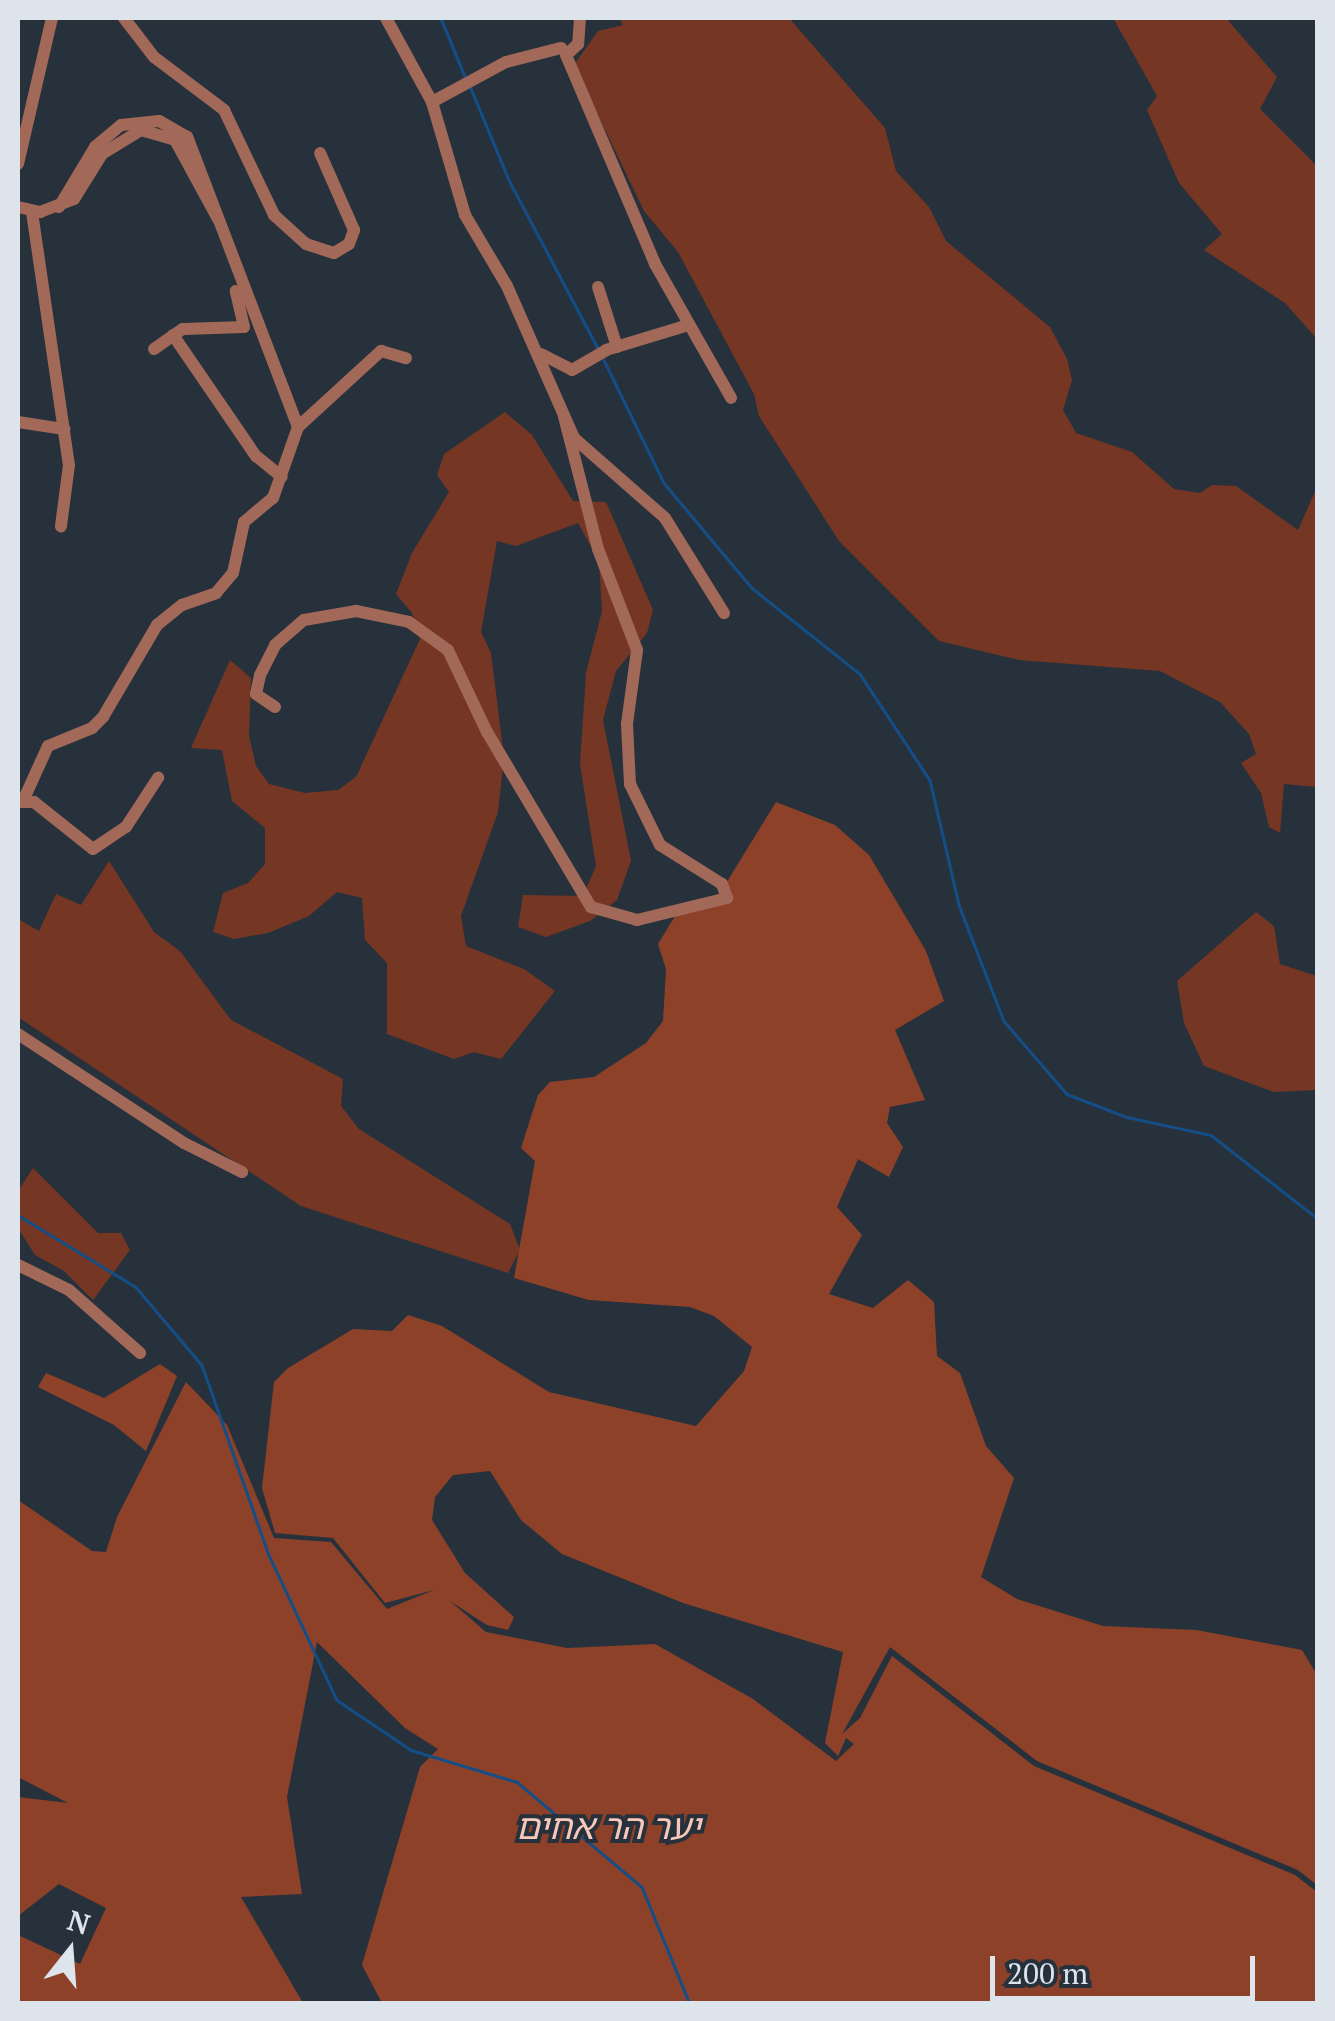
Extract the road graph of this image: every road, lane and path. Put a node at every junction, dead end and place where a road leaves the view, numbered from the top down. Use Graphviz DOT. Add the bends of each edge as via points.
graph roads {
  1 [pos="52,18"];
  2 [pos="124,18"];
  3 [pos="386,18"];
  4 [pos="580,18"];
  5 [pos="561,48"];
  6 [pos="432,102"];
  7 [pos="320,152"];
  8 [pos="18,164"];
  9 [pos="24,210"];
  10 [pos="231,254"];
  11 [pos="598,286"];
  12 [pos="689,325"];
  13 [pos="173,336"];
  14 [pos="617,346"];
  15 [pos="154,349"];
  16 [pos="538,352"];
  17 [pos="406,358"];
  18 [pos="730,398"];
  19 [pos="564,417"];
  20 [pos="18,422"];
  21 [pos="298,426"];
  22 [pos="64,430"];
  23 [pos="282,478"];
  24 [pos="61,526"];
  25 [pos="724,613"];
  26 [pos="275,707"];
  27 [pos="158,778"];
  28 [pos="20,802"];
  29 [pos="18,1034"];
  30 [pos="242,1172"];
  31 [pos="18,1264"];
  32 [pos="140,1353"];
  1 -- 8 [label="street"];
  2 -- 7 [label="street" via="154,57 224,110 274,215 306,244 334,252 349,244 354,230"];
  3 -- 6 [label="street"];
  4 -- 12 [label="street" via="578,44 566,56 655,264"];
  5 -- 6 [label="street" via="506,62"];
  6 -- 16 [label="street" via="465,216"];
  9 -- 10 [label="street" via="59,207 74,198 116,140 141,130 175,140"];
  9 -- 22 [label="street"];
  10 -- 13 [label="street" via="244,327 195,327"];
  10 -- 21 [label="street"];
  11 -- 14 [label="street"];
  12 -- 14 [label="street"];
  12 -- 18 [label="street"];
  13 -- 15 [label="street"];
  13 -- 23 [label="street" via="256,456"];
  14 -- 16 [label="street" via="572,370"];
  16 -- 19 [label="street"];
  17 -- 21 [label="street" via="375,355"];
  19 -- 25 [label="street" via="574,438 664,518"];
  19 -- 26 [label="street" via="598,548 637,650 626,724 630,784 660,845 722,884 728,898 637,920 591,907 448,650 408,622 356,611 304,620 275,645 260,675 256,694"];
  20 -- 22 [label="street"];
  21 -- 23 [label="street"];
  22 -- 24 [label="street" via="69,465"];
  23 -- 28 [label="street" via="267,508 244,522 238,563 226,582 158,625 103,716 92,728 48,746"];
  27 -- 28 [label="street" via="126,827 92,849 41,807"];
  29 -- 30 [label="street" via="184,1143"];
  31 -- 32 [label="street" via="69,1290"];
}
